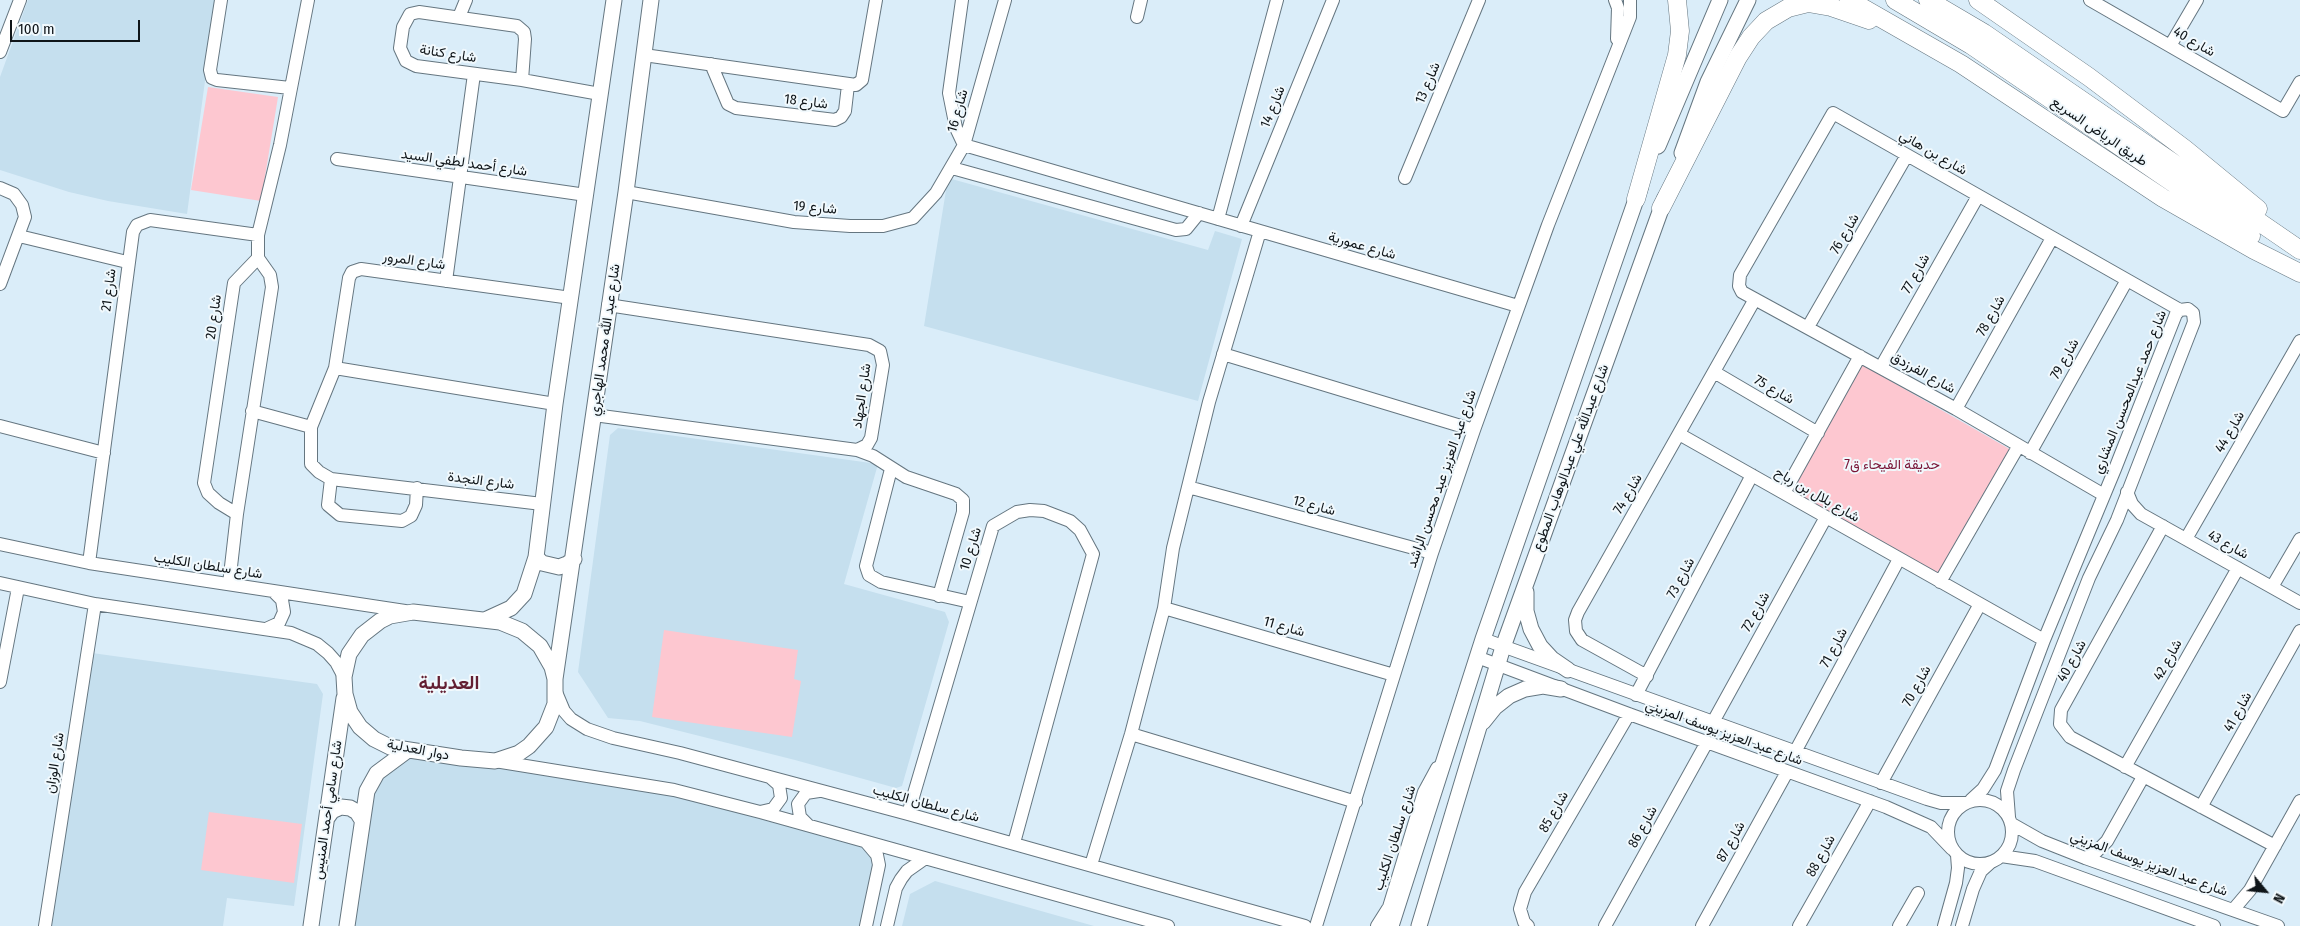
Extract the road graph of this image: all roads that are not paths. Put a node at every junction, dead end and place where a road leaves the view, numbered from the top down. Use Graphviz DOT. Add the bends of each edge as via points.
graph roads {
  1 [pos="20,0"];
  2 [pos="221,0"];
  3 [pos="308,0"];
  4 [pos="466,0"];
  5 [pos="642,0"];
  6 [pos="876,0"];
  7 [pos="962,0"];
  8 [pos="1005,0"];
  9 [pos="1141,0"];
  10 [pos="1277,0"];
  11 [pos="1333,0"];
  12 [pos="1479,0"];
  13 [pos="1615,0"];
  14 [pos="1630,0"];
  15 [pos="1677,0"];
  16 [pos="1720,0"];
  17 [pos="1748,0"];
  18 [pos="1849,0"];
  19 [pos="1895,0"];
  20 [pos="1968,0"];
  21 [pos="1978,0"];
  22 [pos="2197,0"];
  23 [pos="616,2"];
  24 [pos="2096,2"];
  25 [pos="1926,5"];
  26 [pos="650,8"];
  27 [pos="2001,17"];
  28 [pos="460,18"];
  29 [pos="1136,18"];
  30 [pos="1902,31"];
  31 [pos="2170,46"];
  32 [pos="1617,49"];
  33 [pos="0,52"];
  34 [pos="644,54"];
  35 [pos="711,64"];
  36 [pos="474,74"];
  37 [pos="522,80"];
  38 [pos="2300,82"];
  39 [pos="848,85"];
  40 [pos="290,88"];
  41 [pos="600,94"];
  42 [pos="964,145"];
  43 [pos="1907,155"];
  44 [pos="337,160"];
  45 [pos="952,168"];
  46 [pos="461,177"];
  47 [pos="1405,178"];
  48 [pos="0,188"];
  49 [pos="626,192"];
  50 [pos="586,196"];
  51 [pos="1978,196"];
  52 [pos="1636,199"];
  53 [pos="1661,208"];
  54 [pos="1199,213"];
  55 [pos="1218,219"];
  56 [pos="1241,226"];
  57 [pos="1260,231"];
  58 [pos="258,235"];
  59 [pos="19,236"];
  60 [pos="2052,238"];
  61 [pos="2300,244"];
  62 [pos="2300,250"];
  63 [pos="258,258"];
  64 [pos="127,262"];
  65 [pos="2300,272"];
  66 [pos="1740,275"];
  67 [pos="2127,280"];
  68 [pos="446,281"];
  69 [pos="0,284"];
  70 [pos="571,298"];
  71 [pos="1755,299"];
  72 [pos="608,305"];
  73 [pos="1518,306"];
  74 [pos="2180,310"];
  75 [pos="1808,327"];
  76 [pos="2300,341"];
  77 [pos="1223,354"];
  78 [pos="1860,356"];
  79 [pos="1881,367"];
  80 [pos="335,368"];
  81 [pos="1714,372"];
  82 [pos="555,404"];
  83 [pos="1956,409"];
  84 [pos="252,411"];
  85 [pos="594,415"];
  86 [pos="0,426"];
  87 [pos="311,427"];
  88 [pos="1474,430"];
  89 [pos="1818,433"];
  90 [pos="1679,434"];
  91 [pos="857,450"];
  92 [pos="2024,450"];
  93 [pos="104,453"];
  94 [pos="891,469"];
  95 [pos="319,472"];
  96 [pos="1752,475"];
  97 [pos="331,479"];
  98 [pos="1188,487"];
  99 [pos="417,488"];
  100 [pos="2127,492"];
  101 [pos="1784,494"];
  102 [pos="2104,495"];
  103 [pos="542,504"];
  104 [pos="237,514"];
  105 [pos="2141,514"];
  106 [pos="1826,517"];
  107 [pos="2116,520"];
  108 [pos="2163,526"];
  109 [pos="2186,539"];
  110 [pos="2300,539"];
  111 [pos="0,544"];
  112 [pos="1432,553"];
  113 [pos="536,557"];
  114 [pos="574,559"];
  115 [pos="1899,559"];
  116 [pos="88,563"];
  117 [pos="2238,568"];
  118 [pos="2072,573"];
  119 [pos="1529,574"];
  120 [pos="2089,578"];
  121 [pos="1940,582"];
  122 [pos="0,583"];
  123 [pos="229,584"];
  124 [pos="2272,587"];
  125 [pos="18,588"];
  126 [pos="274,592"];
  127 [pos="939,596"];
  128 [pos="2061,599"];
  129 [pos="970,602"];
  130 [pos="2300,603"];
  131 [pos="95,604"];
  132 [pos="1980,604"];
  133 [pos="2078,605"];
  134 [pos="1164,608"];
  135 [pos="413,612"];
  136 [pos="487,619"];
  137 [pos="268,628"];
  138 [pos="2300,630"];
  139 [pos="1482,639"];
  140 [pos="2044,640"];
  141 [pos="1503,647"];
  142 [pos="1477,657"];
  143 [pos="1498,664"];
  144 [pos="1568,670"];
  145 [pos="1394,675"];
  146 [pos="344,676"];
  147 [pos="1647,676"];
  148 [pos="0,678"];
  149 [pos="555,685"];
  150 [pos="1561,688"];
  151 [pos="345,694"];
  152 [pos="1636,695"];
  153 [pos="1629,714"];
  154 [pos="1695,715"];
  155 [pos="1714,722"];
  156 [pos="1132,734"];
  157 [pos="1687,735"];
  158 [pos="1475,737"];
  159 [pos="1707,742"];
  160 [pos="408,750"];
  161 [pos="1795,752"];
  162 [pos="1442,759"];
  163 [pos="495,761"];
  164 [pos="1828,764"];
  165 [pos="2125,767"];
  166 [pos="1995,770"];
  167 [pos="1787,772"];
  168 [pos="2143,776"];
  169 [pos="769,777"];
  170 [pos="2010,780"];
  171 [pos="1881,783"];
  172 [pos="1824,784"];
  173 [pos="819,791"];
  174 [pos="1870,801"];
  175 [pos="1968,801"];
  176 [pos="2300,801"];
  177 [pos="1356,802"];
  178 [pos="2202,807"];
  179 [pos="760,812"];
  180 [pos="908,814"];
  181 [pos="327,818"];
  182 [pos="362,820"];
  183 [pos="2010,820"];
  184 [pos="810,826"];
  185 [pos="2108,841"];
  186 [pos="866,842"];
  187 [pos="1014,843"];
  188 [pos="2274,846"];
  189 [pos="1955,852"];
  190 [pos="2085,858"];
  191 [pos="924,859"];
  192 [pos="1996,859"];
  193 [pos="1091,865"];
  194 [pos="2111,866"];
  195 [pos="1956,883"];
  196 [pos="1973,889"];
  197 [pos="2250,890"];
  198 [pos="874,892"];
  199 [pos="1918,893"];
  200 [pos="894,898"];
  201 [pos="2233,910"];
  202 [pos="2252,916"];
  203 [pos="45,926"];
  204 [pos="311,926"];
  205 [pos="347,926"];
  206 [pos="866,926"];
  207 [pos="887,926"];
  208 [pos="1168,926"];
  209 [pos="1305,926"];
  210 [pos="1316,926"];
  211 [pos="1377,926"];
  212 [pos="1390,926"];
  213 [pos="1419,926"];
  214 [pos="1528,926"];
  215 [pos="1605,926"];
  216 [pos="1702,926"];
  217 [pos="1799,926"];
  218 [pos="1899,926"];
  219 [pos="1944,926"];
  220 [pos="1962,926"];
  221 [pos="2214,926"];
  222 [pos="2278,926"];
  1 -- 33 [label="street"];
  2 -- 40 [label="street" via="210,70 212,78"];
  3 -- 40 [label="street"];
  4 -- 28 [label="street"];
  5 -- 26 [label="main road"];
  6 -- 39 [label="street" via="862,80 858,85"];
  7 -- 42 [label="street, شارع 16" via="948,93 956,128"];
  8 -- 42 [label="street, شارع 16"];
  9 -- 29 [label="street"];
  10 -- 55 [label="street, شارع 14"];
  11 -- 56 [label="street, شارع 14"];
  12 -- 47 [label="street, شارع 13"];
  13 -- 32 [label="street, شارع عبد العزيز عبد محسن الراشد" via="1618,8"];
  14 -- 32 [label="street, شارع عبد العزيز عبد محسن الراشد" via="1630,17"];
  15 -- 52 [label="highway" via="1680,31 1677,55"];
  16 -- 52 [label="main road, شارع عبدالله علي عبدالوهاب المطوع"];
  17 -- 53 [label="main road, شارع عبدالله علي عبدالوهاب المطوع" via="1708,82"];
  18 -- 30 [label="highway"];
  19 -- 25 [label="highway, طريق الرياض السريع"];
  20 -- 27 [label="highway"];
  21 -- 27 [label="highway"];
  22 -- 31 [label="street"];
  23 -- 41 [label="main road"];
  24 -- 31 [label="street, شارع 40"];
  25 -- 62 [label="highway, طريق الرياض السريع" via="1984,33"];
  25 -- 65 [label="highway, طريق الرياض السريع" via="1971,45"];
  26 -- 34 [label="main road, شارع عبد الله محمد الهاجري"];
  27 -- 61 [label="highway" via="2185,149"];
  28 -- 36 [label="street, شارع كنانة" via="419,12 410,14 403,27 400,48 406,61 416,66"];
  28 -- 37 [label="street, شارع كنانة" via="517,26 524,32"];
  30 -- 53 [label="highway" via="1808,3 1788,8 1766,21 1738,57"];
  30 -- 65 [label="highway" via="1961,64 2163,198 2254,250"];
  31 -- 38 [label="street, شارع 40" via="2283,111"];
  32 -- 73 [label="street, شارع عبد العزيز عبد محسن الراشد"];
  34 -- 35 [label="street, شارع 18"];
  34 -- 49 [label="main road, شارع عبد الله محمد الهاجري"];
  35 -- 39 [label="street, شارع 18"];
  35 -- 39 [label="street, شارع 18" via="728,104 736,108 835,120 845,111"];
  36 -- 37 [label="street, شارع كنانة"];
  36 -- 46 [label="street"];
  37 -- 41 [label="street, شارع كنانة"];
  40 -- 58 [label="street"];
  41 -- 50 [label="main road"];
  42 -- 45 [label="street, شارع 19"];
  42 -- 54 [label="street, شارع عمورية"];
  43 -- 51 [label="street, شارع بن هاني"];
  43 -- 66 [label="street, شارع بن هاني" via="1833,113"];
  43 -- 75 [label="street, شارع 76"];
  44 -- 46 [label="street, شارع أحمد لطفي السيد"];
  45 -- 49 [label="street, شارع 19" via="914,218 883,226 794,222"];
  45 -- 54 [label="street" via="1176,230 1186,229"];
  46 -- 50 [label="street, شارع أحمد لطفي السيد"];
  46 -- 68 [label="street"];
  48 -- 59 [label="street" via="14,194 22,205 25,217"];
  49 -- 72 [label="main road, شارع عبد الله محمد الهاجري"];
  50 -- 70 [label="main road"];
  51 -- 60 [label="street, شارع بن هاني"];
  51 -- 79 [label="street, شارع 77"];
  52 -- 139 [label="main road, شارع عبدالله علي عبدالوهاب المطوع"];
  53 -- 119 [label="main road, شارع عبدالله علي عبدالوهاب المطوع"];
  54 -- 55 [label="street, شارع عمورية"];
  55 -- 56 [label="street, شارع عمورية"];
  56 -- 57 [label="street, شارع عمورية"];
  57 -- 73 [label="street, شارع عمورية"];
  57 -- 77 [label="street"];
  58 -- 63 [label="street"];
  58 -- 64 [label="street" via="150,220 137,225 133,232"];
  59 -- 64 [label="street, شارع 21"];
  59 -- 69 [label="street"];
  60 -- 67 [label="street, شارع بن هاني"];
  60 -- 83 [label="street, شارع 78"];
  63 -- 84 [label="street" via="270,275 272,287"];
  63 -- 104 [label="street, شارع 20" via="234,283 204,483 208,493"];
  64 -- 93 [label="street, شارع 21"];
  66 -- 71 [label="street, شارع الفرزدق" via="1738,286"];
  67 -- 74 [label="street, شارع بن هاني"];
  67 -- 92 [label="street, شارع 79"];
  68 -- 70 [label="street, شارع المرور"];
  68 -- 80 [label="street, شارع المرور" via="360,269 352,272 348,278"];
  70 -- 82 [label="main road"];
  71 -- 75 [label="street, شارع الفرزدق"];
  71 -- 81 [label="street, شارع 74"];
  72 -- 85 [label="main road, شارع عبد الله محمد الهاجري"];
  72 -- 91 [label="street, شارع الجهاد" via="877,348 882,353 883,365 871,438 867,445"];
  73 -- 88 [label="street, شارع عبد العزيز عبد محسن الراشد"];
  74 -- 100 [label="street, شارع حمد عبدالمحسن المشاري" via="2191,311 2194,322"];
  74 -- 102 [label="street, شارع حمد عبدالمحسن المشاري"];
  75 -- 78 [label="street, شارع الفرزدق"];
  76 -- 109 [label="street, شارع 44"];
  77 -- 88 [label="street"];
  77 -- 98 [label="street"];
  78 -- 79 [label="street, شارع الفرزدق"];
  78 -- 89 [label="street"];
  79 -- 83 [label="street, شارع الفرزدق"];
  80 -- 82 [label="street"];
  80 -- 87 [label="street, شارع المرور"];
  81 -- 89 [label="street, شارع 75"];
  81 -- 90 [label="street, شارع 74"];
  82 -- 103 [label="main road"];
  83 -- 92 [label="street, شارع الفرزدق"];
  84 -- 87 [label="street"];
  84 -- 104 [label="street"];
  85 -- 91 [label="street"];
  85 -- 114 [label="main road, شارع عبد الله محمد الهاجري"];
  86 -- 93 [label="street"];
  87 -- 95 [label="street, شارع المرور" via="311,464"];
  88 -- 112 [label="street, شارع عبد العزيز عبد محسن الراشد"];
  89 -- 101 [label="street"];
  90 -- 96 [label="street, شارع بلال بن رباح"];
  90 -- 147 [label="street, شارع 74" via="1576,620 1576,631 1582,640"];
  91 -- 94 [label="street" via="873,456"];
  92 -- 102 [label="street, شارع الفرزدق"];
  92 -- 121 [label="street"];
  93 -- 116 [label="street, شارع 21"];
  94 -- 127 [label="street" via="956,494 963,500"];
  94 -- 127 [label="street" via="867,571 881,582"];
  95 -- 97 [label="street, شارع النجدة"];
  96 -- 101 [label="street, شارع بلال بن رباح"];
  96 -- 147 [label="street, شارع 73"];
  97 -- 99 [label="street, شارع النجدة"];
  97 -- 99 [label="street" via="328,505 340,515 402,521 411,516 416,505"];
  98 -- 112 [label="street, شارع 12"];
  98 -- 134 [label="street" via="1173,548"];
  99 -- 103 [label="street, شارع النجدة"];
  100 -- 105 [label="street, شارع 43"];
  100 -- 107 [label="street, شارع حمد عبدالمحسن المشاري"];
  101 -- 106 [label="street, شارع بلال بن رباح"];
  102 -- 118 [label="street, شارع حمد عبدالمحسن المشاري"];
  103 -- 113 [label="main road"];
  104 -- 123 [label="street"];
  105 -- 107 [label="street"];
  105 -- 108 [label="street, شارع 43"];
  106 -- 115 [label="street, شارع بلال بن رباح"];
  106 -- 155 [label="street, شارع 72"];
  107 -- 120 [label="street, شارع حمد عبدالمحسن المشاري"];
  108 -- 109 [label="street, شارع 43"];
  108 -- 165 [label="street, شارع 40" via="2059,718 2070,737"];
  109 -- 117 [label="street, شارع 43"];
  110 -- 124 [label="street"];
  111 -- 116 [label="street, شارع سلطان الكليب"];
  112 -- 145 [label="street, شارع عبد العزيز عبد محسن الراشد"];
  113 -- 114 [label="main road" via="550,567 567,564"];
  113 -- 136 [label="main road" via="524,594 511,608"];
  114 -- 149 [label="main road, شارع عبد الله محمد الهاجري"];
  115 -- 121 [label="street, شارع بلال بن رباح"];
  115 -- 161 [label="street, شارع 71"];
  116 -- 123 [label="street, شارع سلطان الكليب"];
  117 -- 124 [label="street, شارع 43"];
  117 -- 165 [label="street, شارع 42"];
  118 -- 120 [label="street" via="2079,582"];
  118 -- 128 [label="street, شارع حمد عبدالمحسن المشاري"];
  119 -- 141 [label="main road, شارع عبدالله علي عبدالوهاب المطوع"];
  119 -- 144 [label="main road" via="1526,611 1531,629 1552,660"];
  120 -- 133 [label="street, شارع حمد عبدالمحسن المشاري"];
  121 -- 132 [label="street, شارع بلال بن رباح"];
  122 -- 125 [label="street"];
  123 -- 126 [label="street, شارع سلطان الكليب"];
  124 -- 130 [label="street, شارع 43"];
  125 -- 131 [label="street"];
  125 -- 148 [label="street"];
  126 -- 135 [label="street, شارع سلطان الكليب"];
  126 -- 137 [label="street" via="282,600 284,612 278,622"];
  127 -- 129 [label="street"];
  128 -- 133 [label="street" via="2072,595"];
  128 -- 140 [label="street, شارع حمد عبدالمحسن المشاري"];
  129 -- 180 [label="street, شارع 10"];
  129 -- 187 [label="street, شارع 10" via="992,526 1004,518 1030,510 1044,510 1070,521 1088,542 1093,554"];
  131 -- 137 [label="street"];
  131 -- 203 [label="street, شارع الوزان"];
  132 -- 140 [label="street, شارع بلال بن رباح"];
  132 -- 171 [label="street, شارع 70"];
  133 -- 170 [label="street, شارع حمد عبدالمحسن المشاري"];
  134 -- 145 [label="street, شارع 11"];
  134 -- 156 [label="street"];
  135 -- 136 [label="main road, دوار العدلية"];
  135 -- 146 [label="main road, دوار العدلية" via="390,616 370,627 354,644"];
  136 -- 149 [label="main road, دوار العدلية" via="511,626 532,638 547,656"];
  137 -- 146 [label="street" via="317,644 336,662"];
  138 -- 178 [label="street, شارع 41"];
  139 -- 141 [label="street, شارع عبد العزيز يوسف المزيني"];
  139 -- 142 [label="main road, شارع عبدالله علي عبدالوهاب المطوع"];
  140 -- 166 [label="street, شارع حمد عبدالمحسن المشاري"];
  141 -- 143 [label="main road, شارع عبدالله علي عبدالوهاب المطوع"];
  141 -- 144 [label="street, شارع عبد العزيز يوسف المزيني"];
  142 -- 143 [label="street, شارع عبد العزيز يوسف المزيني"];
  142 -- 162 [label="main road, شارع عبدالله علي عبدالوهاب المطوع"];
  143 -- 150 [label="street, شارع عبد العزيز يوسف المزيني"];
  143 -- 158 [label="main road, شارع عبدالله علي عبدالوهاب المطوع"];
  144 -- 152 [label="street, شارع عبد العزيز يوسف المزيني"];
  145 -- 177 [label="street, شارع عبد العزيز عبد محسن الراشد"];
  146 -- 151 [label="main road, دوار العدلية"];
  147 -- 152 [label="street, شارع 73"];
  149 -- 163 [label="main road, دوار العدلية" via="551,716 538,738 519,753"];
  149 -- 169 [label="street, شارع سلطان الكليب" via="564,711 587,729"];
  150 -- 153 [label="street, شارع عبد العزيز يوسف المزيني"];
  150 -- 158 [label="main road" via="1543,686 1509,696 1495,707"];
  151 -- 160 [label="main road, دوار العدلية" via="350,712 360,727 390,747"];
  151 -- 181 [label="main road, شارع سامي أحمد المنيس"];
  152 -- 154 [label="street, شارع عبد العزيز يوسف المزيني"];
  153 -- 157 [label="street, شارع عبد العزيز يوسف المزيني"];
  153 -- 214 [label="street, شارع 85" via="1525,892 1520,909"];
  154 -- 155 [label="street, شارع عبد العزيز يوسف المزيني"];
  154 -- 157 [label="street" via="1682,722"];
  155 -- 161 [label="street, شارع عبد العزيز يوسف المزيني"];
  156 -- 177 [label="street"];
  156 -- 193 [label="street"];
  157 -- 159 [label="street, شارع عبد العزيز يوسف المزيني"];
  158 -- 213 [label="main road, شارع عبدالله علي عبدالوهاب المطوع"];
  159 -- 167 [label="street, شارع عبد العزيز يوسف المزيني"];
  159 -- 215 [label="street, شارع 86"];
  160 -- 163 [label="main road, دوار العدلية"];
  160 -- 182 [label="main road" via="377,773 367,791"];
  161 -- 164 [label="street, شارع عبد العزيز يوسف المزيني"];
  162 -- 211 [label="street, شارع سلطان الكليب" via="1424,792 1389,907"];
  162 -- 212 [label="main road, شارع عبدالله علي عبدالوهاب المطوع"];
  163 -- 179 [label="street" via="674,790"];
  164 -- 171 [label="street, شارع عبد العزيز يوسف المزيني"];
  164 -- 172 [label="street" via="1834,776"];
  165 -- 168 [label="street, شارع 40"];
  166 -- 170 [label="street" via="2001,778"];
  166 -- 175 [label="street, شارع حمد عبدالمحسن المشاري" via="1982,789"];
  167 -- 172 [label="street, شارع عبد العزيز يوسف المزيني"];
  167 -- 216 [label="street, شارع 87"];
  168 -- 178 [label="street, شارع 40"];
  168 -- 185 [label="street"];
  169 -- 173 [label="street, شارع سلطان الكليب"];
  169 -- 179 [label="street" via="779,785 781,798 773,809"];
  170 -- 183 [label="street, شارع حمد عبدالمحسن المشاري" via="2007,791"];
  171 -- 175 [label="street, شارع عبد العزيز يوسف المزيني" via="1941,803"];
  172 -- 174 [label="street, شارع عبد العزيز يوسف المزيني"];
  173 -- 180 [label="street, شارع سلطان الكليب"];
  173 -- 184 [label="street" via="806,793 798,804 800,817"];
  174 -- 189 [label="street, شارع عبد العزيز يوسف المزيني" via="1932,828"];
  174 -- 217 [label="street, شارع 88"];
  175 -- 183 [label="street" via="1980,799 1997,804"];
  175 -- 189 [label="street" via="1957,808 1948,823 1949,841"];
  176 -- 188 [label="street"];
  177 -- 210 [label="street, شارع عبد العزيز عبد محسن الراشد"];
  178 -- 188 [label="street, شارع 40"];
  179 -- 184 [label="street"];
  180 -- 187 [label="street, شارع سلطان الكليب"];
  181 -- 182 [label="main road" via="341,807 357,812"];
  181 -- 204 [label="main road, شارع سامي أحمد المنيس"];
  182 -- 205 [label="main road"];
  183 -- 190 [label="street, شارع عبد العزيز يوسف المزيني" via="2042,841"];
  183 -- 192 [label="street" via="2011,842"];
  184 -- 186 [label="street"];
  185 -- 190 [label="street"];
  185 -- 194 [label="street" via="2107,859"];
  186 -- 191 [label="street"];
  186 -- 198 [label="street" via="878,860"];
  187 -- 193 [label="street, شارع سلطان الكليب"];
  188 -- 197 [label="street"];
  189 -- 192 [label="street" via="1976,864"];
  189 -- 195 [label="street"];
  190 -- 194 [label="street, شارع عبد العزيز يوسف المزيني"];
  191 -- 200 [label="street" via="907,871"];
  191 -- 208 [label="street"];
  192 -- 196 [label="street" via="1981,871"];
  192 -- 221 [label="street" via="2035,861"];
  193 -- 209 [label="street, شارع سلطان الكليب"];
  194 -- 201 [label="street, شارع عبد العزيز يوسف المزيني"];
  195 -- 196 [label="street" via="1966,881"];
  195 -- 219 [label="street"];
  196 -- 220 [label="street"];
  197 -- 201 [label="street"];
  197 -- 202 [label="street"];
  198 -- 200 [label="street" via="884,891"];
  198 -- 206 [label="street"];
  199 -- 218 [label="street"];
  200 -- 207 [label="street"];
  201 -- 202 [label="street, شارع عبد العزيز يوسف المزيني"];
  202 -- 222 [label="street, شارع عبد العزيز يوسف المزيني"];
}
